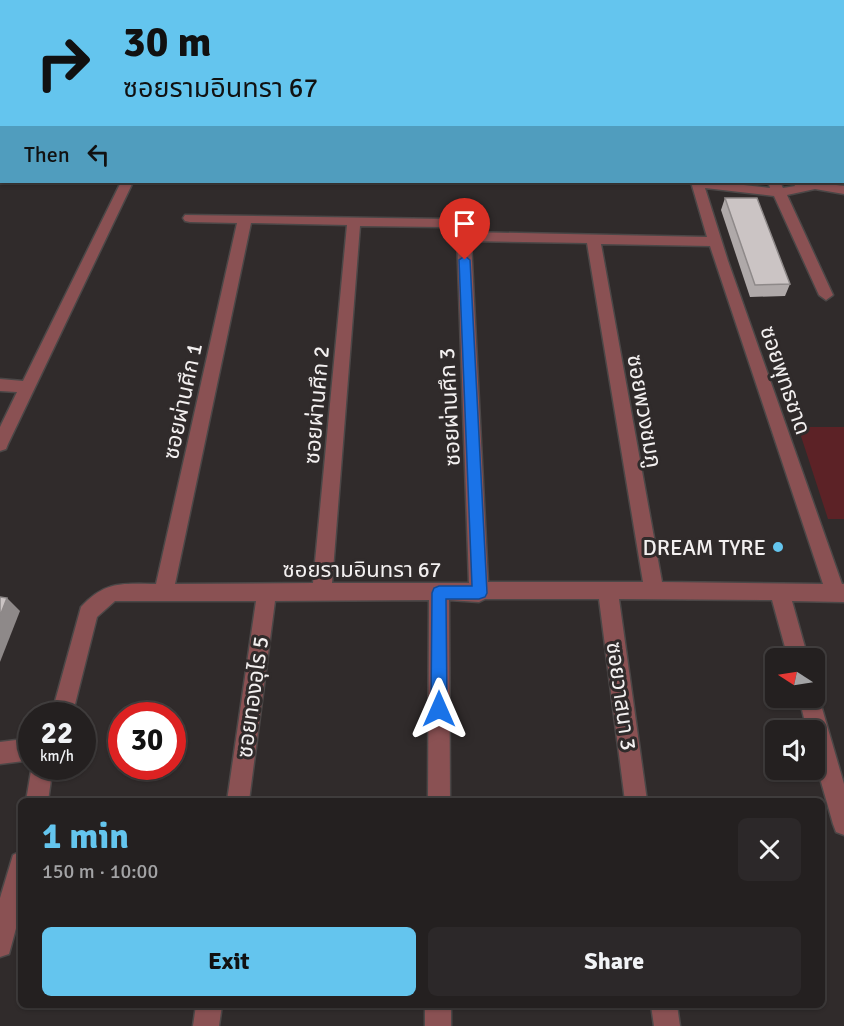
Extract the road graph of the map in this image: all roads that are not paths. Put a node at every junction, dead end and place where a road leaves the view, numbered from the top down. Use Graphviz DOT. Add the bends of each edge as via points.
graph roads {
  1 [pos="127,183"];
  2 [pos="697,183"];
  3 [pos="713,183"];
  4 [pos="796,183"];
  5 [pos="777,187"];
  6 [pos="810,187"];
  7 [pos="844,190"];
  8 [pos="190,218"];
  9 [pos="244,219"];
  10 [pos="354,221"];
  11 [pos="458,230"];
  12 [pos="593,240"];
  13 [pos="715,242"];
  14 [pos="826,296"];
  15 [pos="0,385"];
  16 [pos="26,387"];
  17 [pos="0,444"];
  18 [pos="654,590"];
  19 [pos="608,591"];
  20 [pos="164,592"];
  21 [pos="267,592"];
  22 [pos="322,592"];
  23 [pos="840,592"];
  24 [pos="439,593"];
  25 [pos="479,593"];
  26 [pos="780,593"];
  27 [pos="795,648"];
  28 [pos="65,702"];
  29 [pos="812,708"];
  30 [pos="18,751"];
  31 [pos="0,753"];
  32 [pos="41,780"];
  33 [pos="38,798"];
  34 [pos="238,798"];
  35 [pos="439,798"];
  36 [pos="636,798"];
  37 [pos="844,824"];
  38 [pos="18,875"];
  39 [pos="0,945"];
  40 [pos="209,1008"];
  41 [pos="438,1008"];
  42 [pos="664,1008"];
  43 [pos="207,1026"];
  44 [pos="438,1026"];
  45 [pos="667,1026"];
  1 -- 16 [label="street"];
  2 -- 13 [label="street, ซอยพุทธชาด"];
  3 -- 5 [label="street"];
  4 -- 6 [label="street"];
  5 -- 6 [label="street"];
  5 -- 14 [label="street"];
  6 -- 7 [label="street"];
  8 -- 9 [label="street"];
  9 -- 10 [label="street"];
  9 -- 20 [label="street, ซอยผ่านศึก 1"];
  10 -- 11 [label="street"];
  10 -- 22 [label="street, ซอยผ่านศึก 2"];
  11 -- 12 [label="street"];
  11 -- 25 [label="street, ซอยผ่านศึก 3"];
  12 -- 13 [label="street"];
  12 -- 18 [label="street, ซอยพวงชมภู"];
  13 -- 23 [label="street, ซอยพุทธชาด"];
  15 -- 16 [label="street"];
  16 -- 17 [label="street"];
  18 -- 19 [label="street, ซอยรามอินทรา 67"];
  18 -- 26 [label="street, ซอยรามอินทรา 67"];
  19 -- 25 [label="street, ซอยรามอินทรา 67"];
  19 -- 36 [label="street, ซอยวาสนา 3"];
  20 -- 21 [label="street, ซอยรามอินทรา 67"];
  20 -- 28 [label="street, ซอยรามอินทรา 67" via="112,593 88,613"];
  21 -- 22 [label="street, ซอยรามอินทรา 67"];
  21 -- 34 [label="street, ซอยทองอุไร 5"];
  22 -- 24 [label="street, ซอยรามอินทรา 67"];
  23 -- 26 [label="street, ซอยรามอินทรา 67"];
  24 -- 25 [label="street, ซอยรามอินทรา 67"];
  24 -- 35 [label="street"];
  26 -- 27 [label="street"];
  29 -- 37 [label="street"];
  30 -- 31 [label="street"];
  32 -- 33 [label="street"];
  38 -- 39 [label="street"];
  40 -- 43 [label="street"];
  41 -- 44 [label="street"];
  42 -- 45 [label="street"];
}
